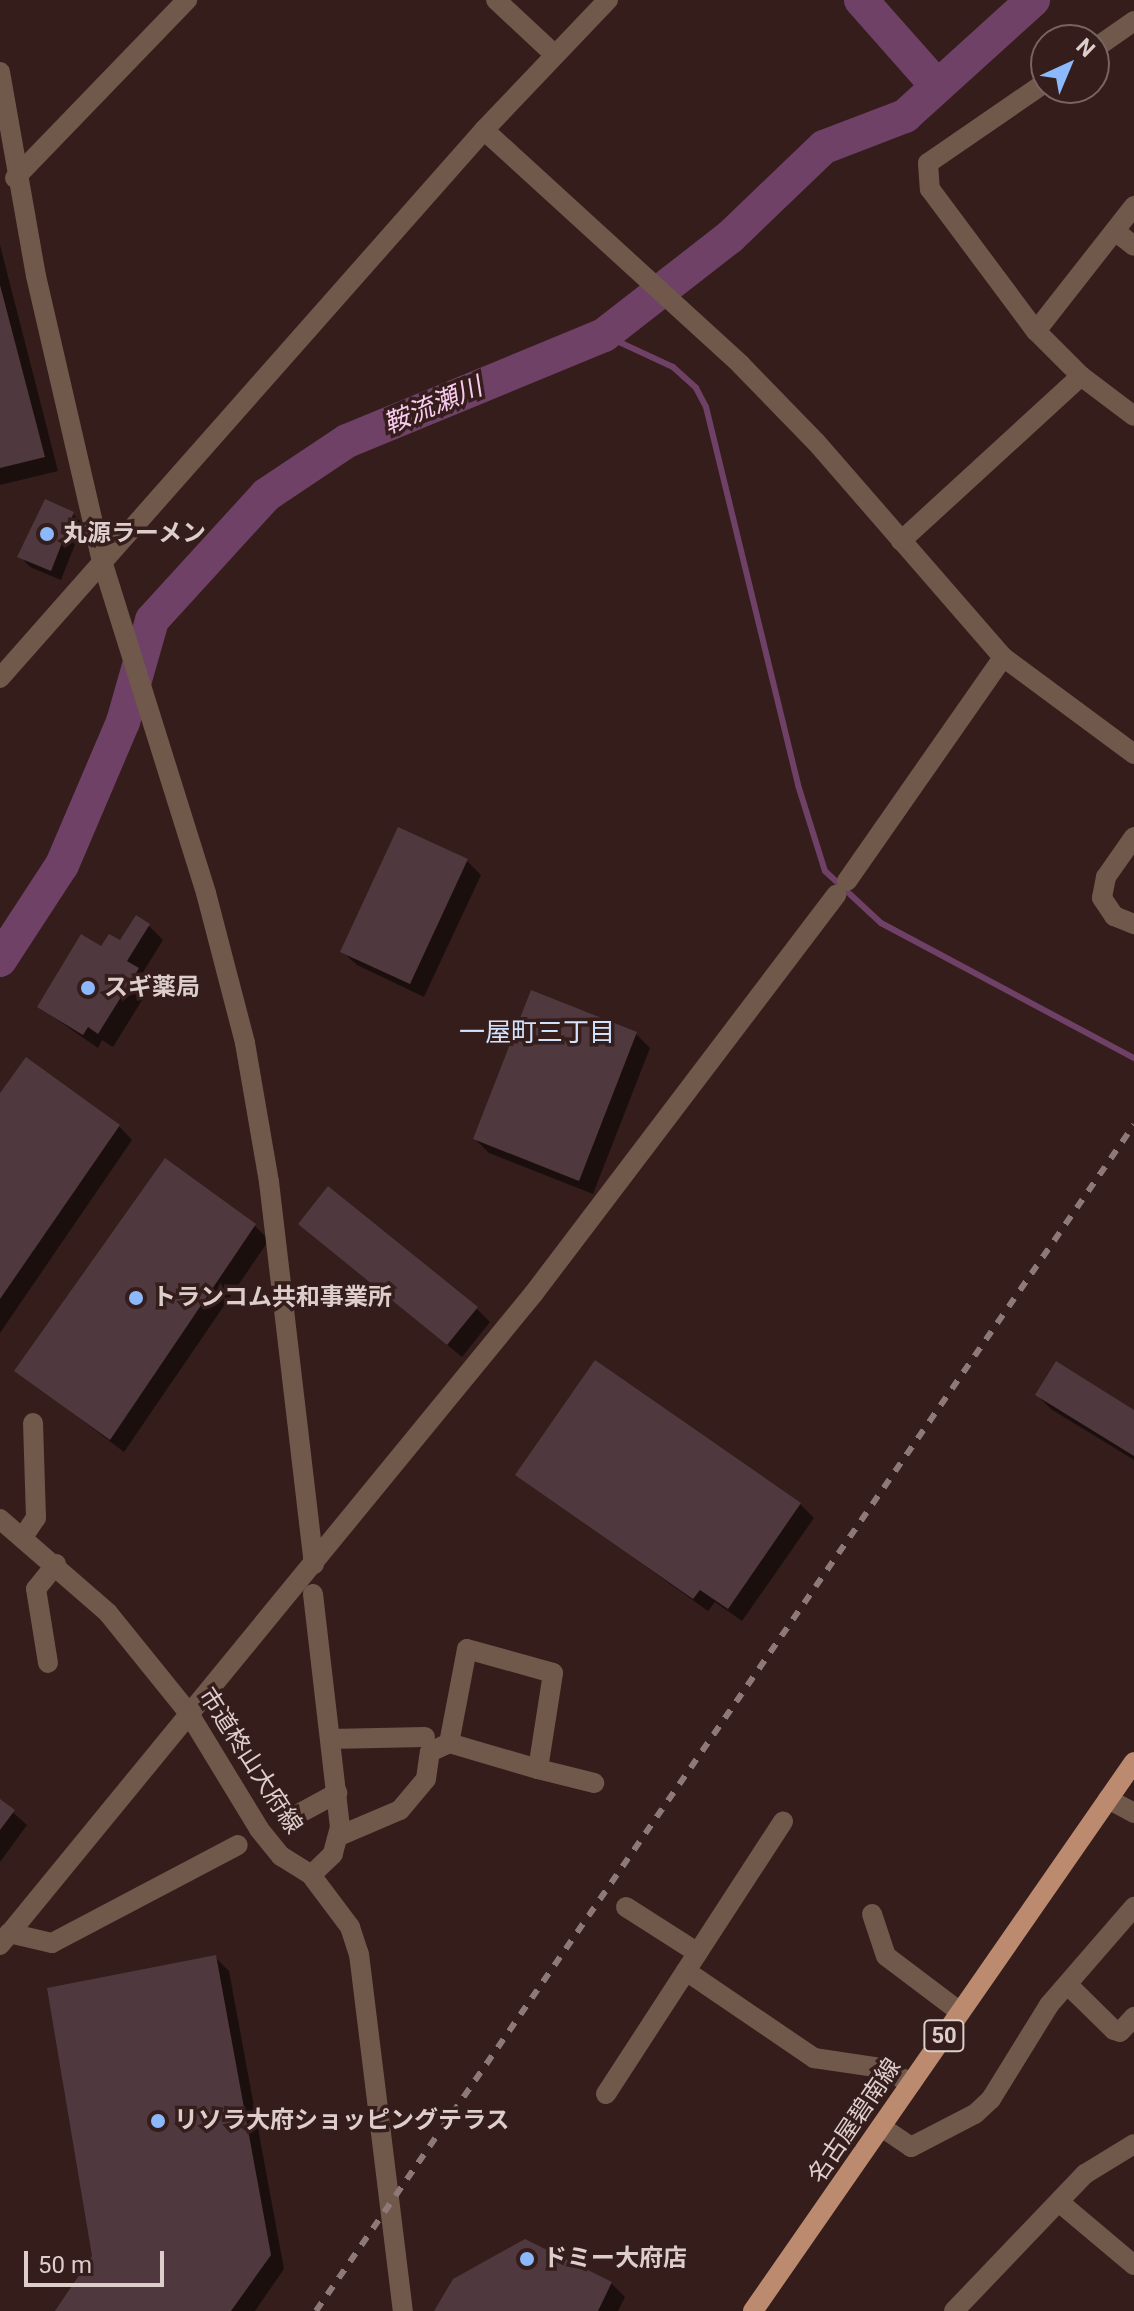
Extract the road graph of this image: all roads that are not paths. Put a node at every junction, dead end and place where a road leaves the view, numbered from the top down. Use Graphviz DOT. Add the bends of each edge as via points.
graph roads {
  1 [pos="187,0"];
  2 [pos="496,0"];
  3 [pos="608,0"];
  4 [pos="1134,21"];
  5 [pos="1110,38"];
  6 [pos="554,54"];
  7 [pos="0,72"];
  8 [pos="1030,93"];
  9 [pos="484,130"];
  10 [pos="15,178"];
  11 [pos="1134,206"];
  12 [pos="1115,231"];
  13 [pos="1134,246"];
  14 [pos="1036,331"];
  15 [pos="1081,376"];
  16 [pos="1134,416"];
  17 [pos="901,541"];
  18 [pos="102,561"];
  19 [pos="1003,657"];
  20 [pos="0,678"];
  21 [pos="1134,754"];
  22 [pos="1134,837"];
  23 [pos="1134,924"];
  24 [pos="33,1423"];
  25 [pos="0,1519"];
  26 [pos="23,1537"];
  27 [pos="56,1564"];
  28 [pos="314,1564"];
  29 [pos="313,1594"];
  30 [pos="48,1663"];
  31 [pos="188,1712"];
  32 [pos="425,1737"];
  33 [pos="330,1739"];
  34 [pos="449,1743"];
  35 [pos="1134,1762"];
  36 [pos="538,1769"];
  37 [pos="594,1783"];
  38 [pos="337,1793"];
  39 [pos="1108,1799"];
  40 [pos="1134,1813"];
  41 [pos="289,1819"];
  42 [pos="783,1821"];
  43 [pos="339,1836"];
  44 [pos="238,1845"];
  45 [pos="311,1875"];
  46 [pos="626,1907"];
  47 [pos="872,1914"];
  48 [pos="1132,1915"];
  49 [pos="5,1939"];
  50 [pos="698,1953"];
  51 [pos="686,1971"];
  52 [pos="1068,1985"];
  53 [pos="960,2012"];
  54 [pos="1134,2017"];
  55 [pos="911,2083"];
  56 [pos="606,2094"];
  57 [pos="883,2128"];
  58 [pos="1134,2144"];
  59 [pos="1059,2202"];
  60 [pos="1134,2265"];
  61 [pos="961,2309"];
  62 [pos="403,2311"];
  63 [pos="753,2311"];
  1 -- 10 [label="street"];
  2 -- 6 [label="street"];
  3 -- 6 [label="street"];
  4 -- 5 [label="street"];
  6 -- 9 [label="street"];
  7 -- 10 [label="street"];
  8 -- 14 [label="street" via="928,163 930,189"];
  9 -- 17 [label="street" via="691,319 816,442"];
  9 -- 18 [label="street"];
  10 -- 18 [label="street"];
  11 -- 12 [label="street"];
  12 -- 13 [label="street"];
  12 -- 14 [label="street"];
  14 -- 15 [label="street"];
  15 -- 16 [label="street"];
  15 -- 17 [label="street"];
  17 -- 19 [label="street"];
  18 -- 20 [label="street"];
  18 -- 28 [label="street" via="206,893 245,1043 275,1228"];
  19 -- 21 [label="street"];
  19 -- 28 [label="street" via="841,888 534,1293"];
  22 -- 23 [label="street" via="1106,877 1102,898 1114,916"];
  24 -- 26 [label="street" via="36,1518"];
  25 -- 26 [label="street, 市道柊山大府線"];
  26 -- 27 [label="street, 市道柊山大府線"];
  27 -- 30 [label="street" via="36,1589"];
  27 -- 31 [label="street, 市道柊山大府線" via="108,1613"];
  28 -- 31 [label="street"];
  29 -- 33 [label="street"];
  31 -- 45 [label="street, 市道柊山大府線" via="259,1829 281,1856"];
  31 -- 49 [label="street"];
  32 -- 33 [label="street"];
  33 -- 38 [label="street"];
  34 -- 36 [label="street"];
  34 -- 36 [label="street" via="467,1649 553,1673"];
  34 -- 43 [label="street" via="430,1752 426,1779 400,1810"];
  35 -- 39 [label="main road, 名古屋碧南線 / 50"];
  36 -- 37 [label="street"];
  38 -- 41 [label="street"];
  38 -- 43 [label="street"];
  39 -- 40 [label="street"];
  39 -- 53 [label="main road, 名古屋碧南線 / 50"];
  42 -- 50 [label="street"];
  43 -- 45 [label="street" via="333,1854"];
  44 -- 49 [label="street" via="52,1943"];
  45 -- 62 [label="street, 市道柊山大府線" via="350,1927 359,1954"];
  46 -- 50 [label="street"];
  47 -- 53 [label="street" via="886,1956"];
  48 -- 52 [label="street"];
  50 -- 51 [label="street"];
  51 -- 55 [label="street" via="814,2058 882,2068"];
  51 -- 56 [label="street"];
  52 -- 54 [label="street" via="1114,2030 1120,2032"];
  52 -- 57 [label="street" via="975,2114 911,2147"];
  53 -- 55 [label="main road, 名古屋碧南線 / 50"];
  55 -- 57 [label="main road, 名古屋碧南線 / 50"];
  57 -- 63 [label="main road, 名古屋碧南線 / 50"];
  58 -- 59 [label="street" via="1085,2174"];
  59 -- 60 [label="street"];
  59 -- 61 [label="street"];
}
